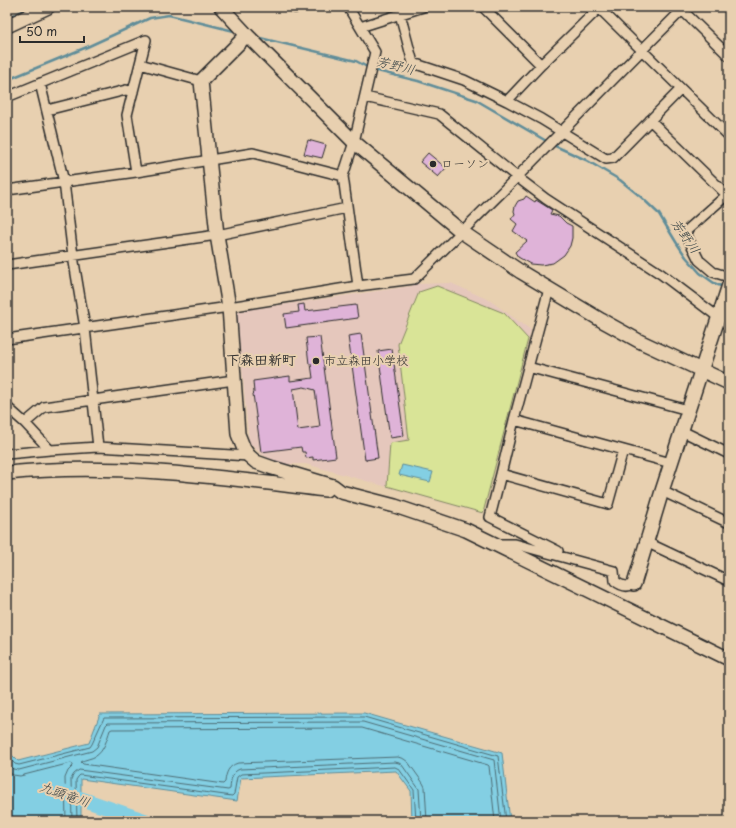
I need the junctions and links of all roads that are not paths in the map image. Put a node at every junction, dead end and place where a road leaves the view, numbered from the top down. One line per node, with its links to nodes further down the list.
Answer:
1 (48, 7): 11 (street)
2 (221, 7): 13 (street)
3 (293, 7): 4 (street)
4 (297, 7)
5 (348, 7): 12 (street)
6 (423, 7): 10 (street)
7 (483, 7): 17 (street)
8 (599, 7): 14 (street); 17 (street)
9 (682, 8): 14 (street); 15 (street)
10 (400, 14): 12 (street); 24 (street)
11 (7, 26)
12 (360, 27): 23 (street)
13 (247, 35): 18 (street); 29 (street)
14 (642, 50): 20 (street); 27 (street)
15 (729, 56)
16 (140, 64): 18 (street); 19 (street); 21 (street)
17 (542, 65): 24 (street)
18 (201, 81): 30 (street)
19 (40, 83): 22 (street); 25 (street)
20 (681, 89): 26 (street); 28 (street)
21 (133, 92): 25 (street); 31 (street)
22 (7, 97)
23 (365, 98): 29 (street); 33 (street)
24 (507, 101): 27 (street)
25 (46, 110): 34 (street)
26 (650, 120): 27 (street); 36 (street)
27 (562, 131): 33 (street)
28 (729, 136)
29 (354, 142): 32 (street); 38 (street)
30 (209, 160): 31 (street); 32 (street); 39 (street)
31 (136, 172): 34 (street)
32 (343, 176): 37 (street)
33 (517, 177): 38 (street); 47 (street)
34 (64, 182): 35 (street); 40 (street)
35 (7, 190)
36 (728, 194): 42 (street)
37 (347, 208): 39 (street); 44 (street)
38 (462, 232): 44 (street); 45 (street)
39 (217, 235): 40 (street); 46 (street)
40 (73, 256): 41 (street); 48 (street)
41 (7, 265)
42 (729, 277)
43 (729, 285): 47 (street)
44 (358, 286): 46 (street)
45 (549, 290): 50 (street); 51 (street)
46 (229, 308): 48 (street); 52 (street)
47 (720, 311): 51 (street)
48 (85, 328): 49 (street); 54 (street)
49 (7, 339)
50 (528, 367): 56 (street); 57 (street)
51 (701, 370): 53 (street); 56 (street)
52 (234, 380): 54 (street); 65 (street)
53 (729, 383)
54 (93, 400): 58 (street); 60 (street)
55 (7, 407): 58 (street)
56 (688, 410): 59 (street)
57 (514, 420): 62 (street); 69 (street)
58 (24, 423): 61 (street)
59 (682, 431): 64 (street); 66 (street)
60 (98, 447): 61 (street); 65 (street)
61 (50, 450): 63 (street)
62 (623, 450): 66 (street); 69 (street)
63 (7, 454)
64 (729, 454)
65 (249, 456): 72 (street)
66 (671, 463): 71 (street)
67 (35, 470): 68 (street); 70 (street); 72 (street)
68 (7, 473)
69 (501, 474): 76 (street)
70 (7, 480)
71 (662, 491): 73 (street); 74 (street)
72 (341, 492): 75 (street)
73 (729, 523)
74 (646, 542): 77 (street); 78 (street)
75 (496, 544): 76 (street); 79 (street)
76 (576, 560): 78 (street)
77 (729, 581)
78 (634, 584)
79 (729, 659)

